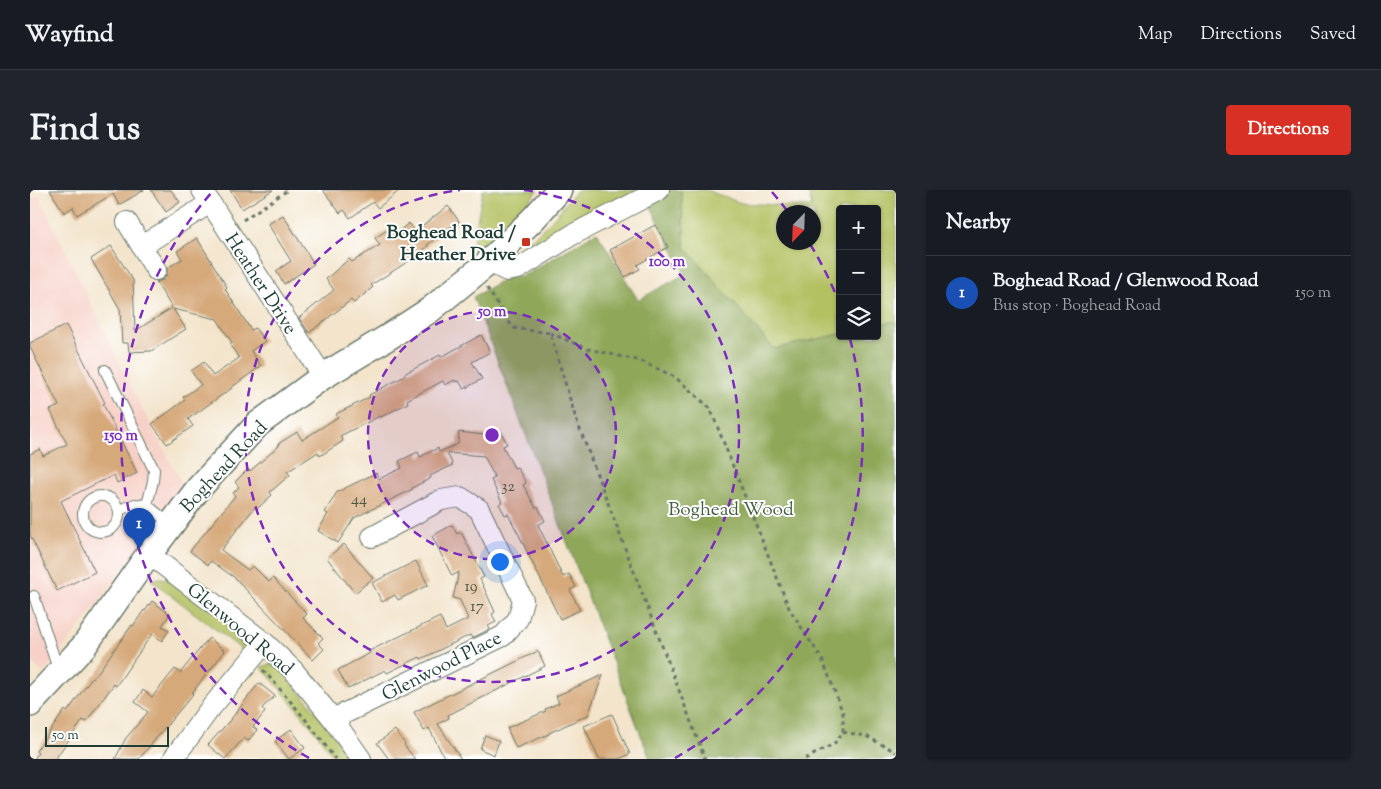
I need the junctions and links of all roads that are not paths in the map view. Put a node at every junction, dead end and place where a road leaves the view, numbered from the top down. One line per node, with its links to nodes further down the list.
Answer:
1 (559, 190): 6 (street, Boghead Road)
2 (659, 190): 6 (street)
3 (206, 196): 5 (street); 9 (street, Heather Drive)
4 (127, 222): 5 (street)
5 (142, 246): 7 (street)
6 (481, 269): 9 (street, Boghead Road)
7 (156, 270)
8 (105, 370): 10 (lane)
9 (322, 377): 12 (street, Boghead Road)
10 (147, 505): 11 (lane); 12 (lane)
11 (119, 510)
12 (170, 524): 14 (street, Boghead Road)
13 (372, 537): 19 (street, Glenwood Place)
14 (148, 554): 16 (street, Glenwood Road); 17 (street, Boghead Road)
15 (34, 596): 17 (lane)
16 (266, 644): 19 (street, Glenwood Road); 20 (street)
17 (61, 671): 18 (street, Boghead Road)
18 (30, 704)
19 (333, 719): 21 (street, Glenwood Road)
20 (173, 759)
21 (361, 759)

